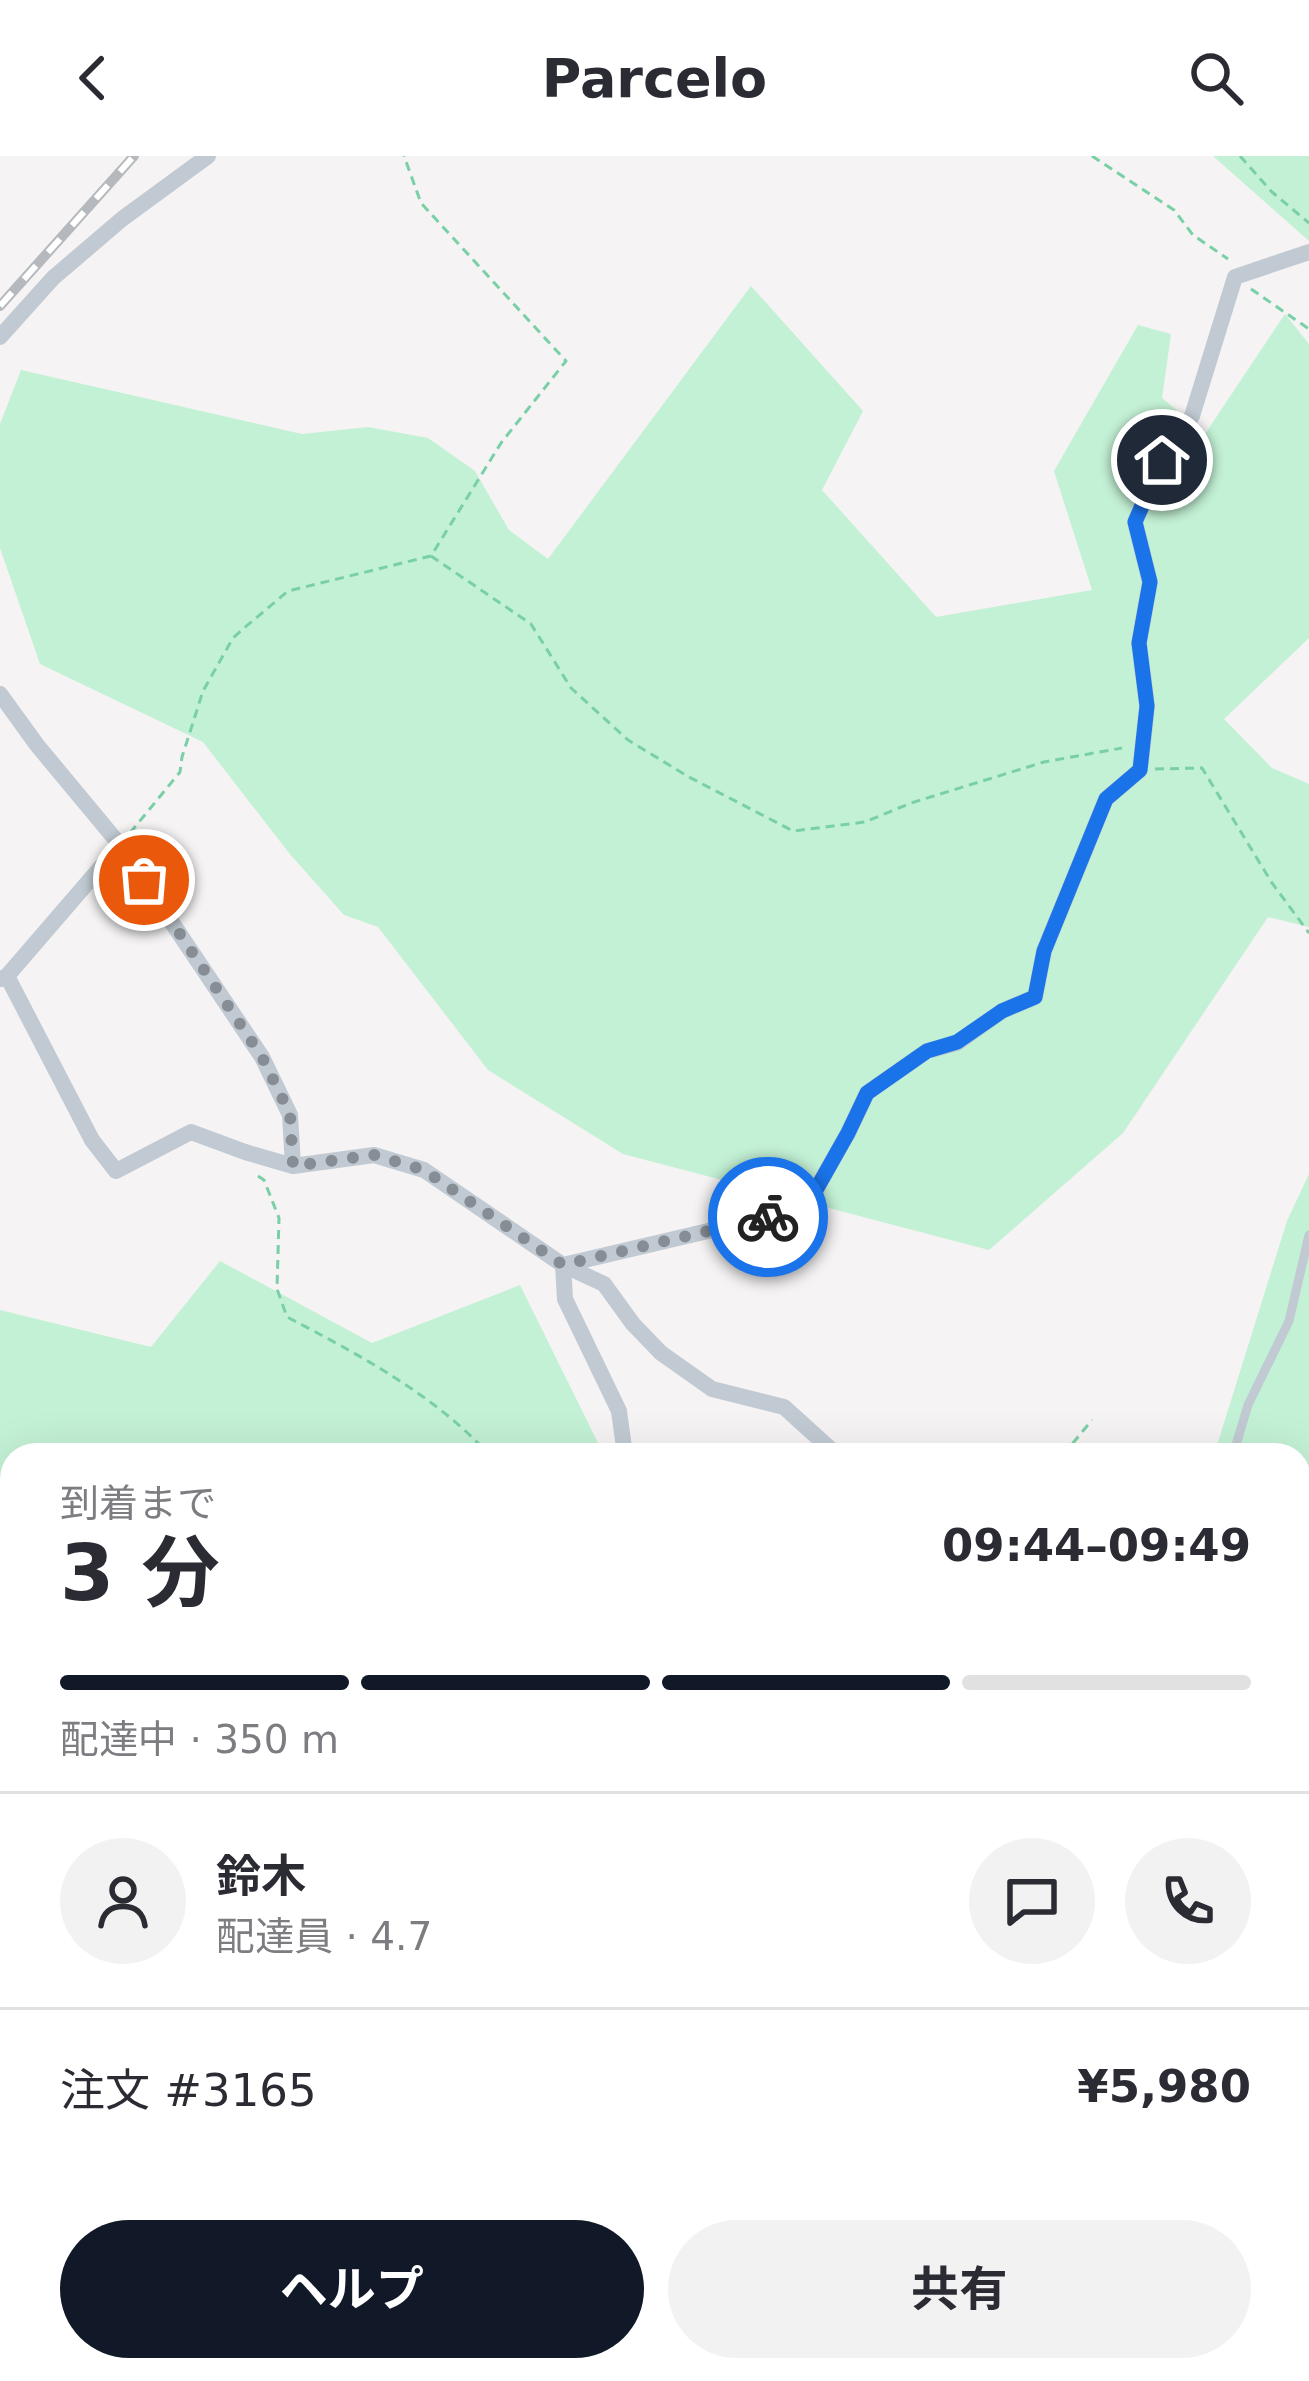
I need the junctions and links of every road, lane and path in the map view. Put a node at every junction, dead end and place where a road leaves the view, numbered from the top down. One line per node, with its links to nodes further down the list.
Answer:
1 (208, 156): 9 (street)
2 (404, 156): 10 (path)
3 (1092, 156): 7 (path)
4 (1240, 156): 5 (path)
5 (1309, 224)
6 (1309, 252): 7 (street)
7 (1235, 278): 8 (path); 12 (street)
8 (1309, 329)
9 (0, 337)
10 (431, 556): 12 (path); 13 (path)
11 (0, 694): 13 (street)
12 (1140, 770): 14 (path); 19 (street)
13 (121, 845): 15 (street); 17 (street)
14 (1309, 933)
15 (4, 978): 16 (street)
16 (245, 1152): 17 (street); 21 (path)
17 (293, 1166): 19 (street)
18 (1309, 1235): 25 (lane)
19 (563, 1265): 22 (street); 23 (street)
20 (1093, 1420): 24 (path)
21 (478, 1443)
22 (623, 1443)
23 (824, 1443)
24 (1074, 1443)
25 (1237, 1443)

